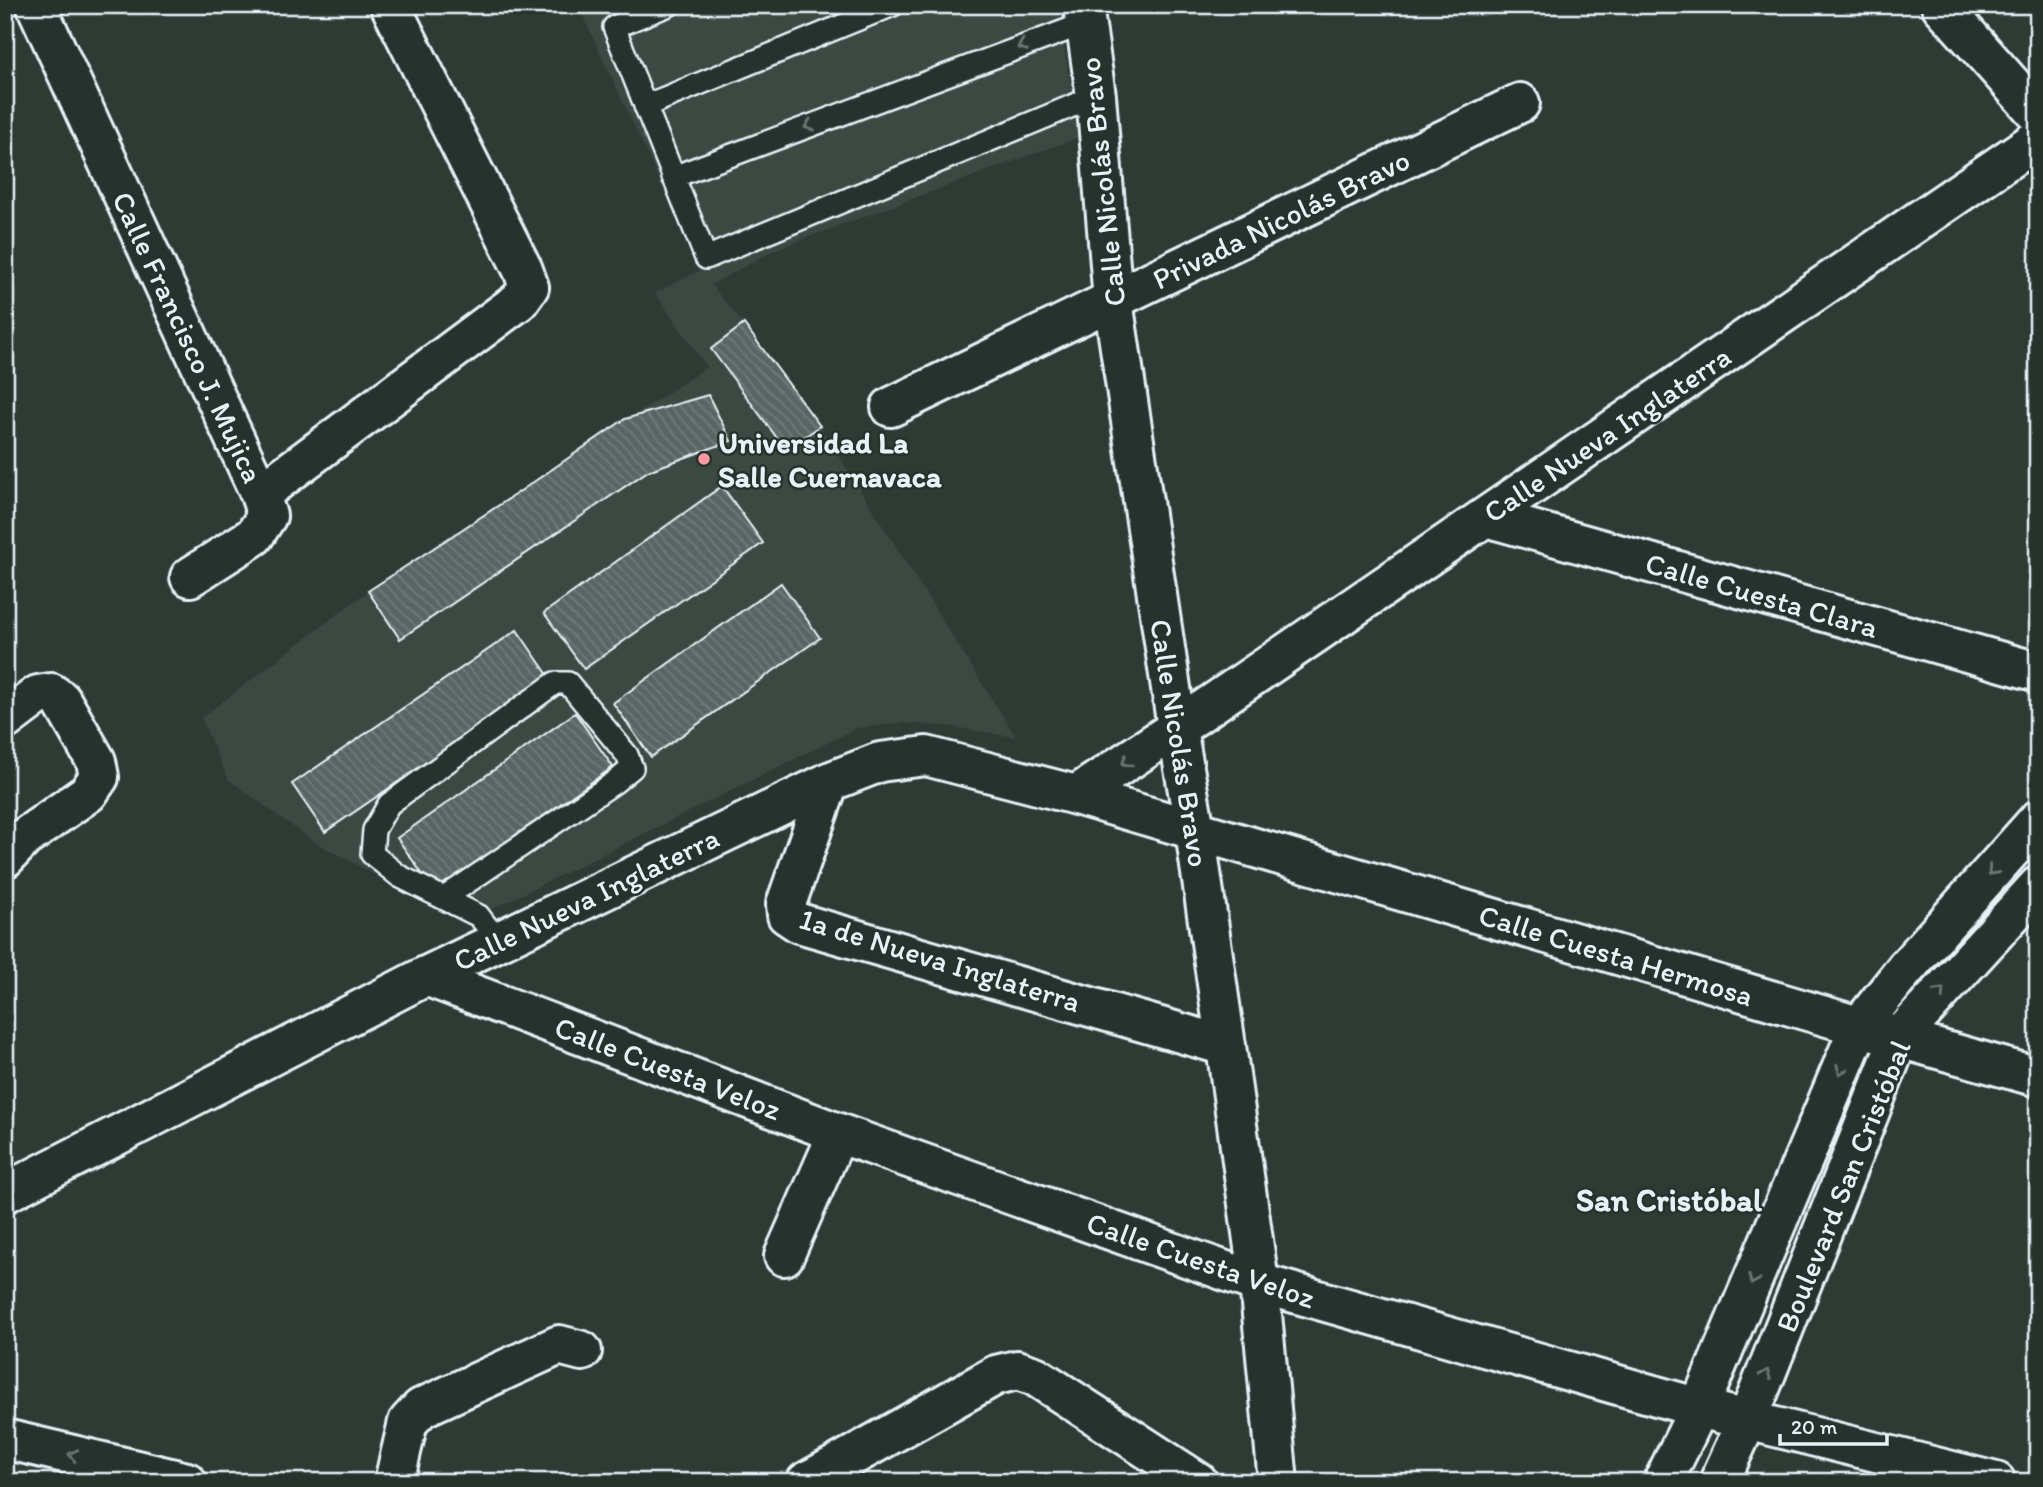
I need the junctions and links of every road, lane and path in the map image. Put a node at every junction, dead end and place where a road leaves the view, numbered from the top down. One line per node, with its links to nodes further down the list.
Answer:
1 (36, 5): 15 (street, Calle Francisco J. Mujica)
2 (390, 5): 15 (street, Calle Francisco J. Mujica)
3 (669, 5): 9 (lane)
4 (893, 5): 9 (lane)
5 (1941, 5): 10 (street)
6 (1084, 14): 7 (street, Calle Nicolás Bravo); 12 (lane, one-way to 12)
7 (1096, 96): 12 (lane); 13 (street, Calle Nicolás Bravo)
8 (1520, 103): 13 (street, Privada Nicolás Bravo)
9 (645, 106): 12 (lane)
10 (2038, 114)
11 (2038, 139): 16 (street, Calle Nueva Inglaterra)
12 (673, 177)
13 (1113, 301): 14 (street, Privada Nicolás Bravo); 20 (street, Calle Nicolás Bravo)
14 (891, 407)
15 (260, 494): 17 (street)
16 (1486, 517): 18 (street, Calle Cuesta Clara); 20 (street, Calle Nueva Inglaterra)
17 (190, 577)
18 (2038, 672)
19 (5, 720): 25 (street)
20 (1177, 728): 22 (street, Calle Nueva Inglaterra, one-way to 22); 24 (street, Calle Nicolás Bravo)
21 (829, 782): 22 (street, Calle Nueva Inglaterra); 28 (street, Calle Nueva Inglaterra); 32 (street, 1a de Nueva Inglaterra)
22 (1076, 795): 24 (street, Calle Nueva Inglaterra)
23 (2038, 820): 30 (street, Boulevard San Cristóbal, one-way to 30)
24 (1195, 831): 30 (street, Calle Cuesta Hermosa); 32 (street, Calle Nicolás Bravo)
25 (5, 858)
26 (2038, 886): 31 (street, Boulevard San Cristóbal, one-way to 26)
27 (444, 898): 27 (lane); 28 (lane)
28 (498, 941): 29 (street, Calle Nueva Inglaterra)
29 (426, 976): 34 (street, Calle Cuesta Veloz); 35 (street, Calle Nueva Inglaterra)
30 (1859, 1027): 31 (street, Calle Cuesta Hermosa); 39 (street, Boulevard San Cristóbal, one-way to 39)
31 (1899, 1038): 33 (street, Calle Cuesta Hermosa); 40 (street, Boulevard San Cristóbal, one-way to 31)
32 (1226, 1045): 37 (street, Calle Nicolás Bravo)
33 (2038, 1077)
34 (838, 1133): 36 (street); 37 (street, Calle Cuesta Veloz)
35 (5, 1193)
36 (784, 1256)
37 (1259, 1283): 39 (street, Calle Cuesta Veloz); 46 (street, Calle Nicolás Bravo)
38 (582, 1351): 43 (street)
39 (1699, 1408): 40 (street, Calle Cuesta Veloz); 47 (street, Boulevard San Cristóbal)
40 (1748, 1419): 48 (street, Boulevard San Cristóbal); 49 (street, Calle Cuesta Veloz)
41 (5, 1439): 42 (street, one-way to 41)
42 (187, 1482)
43 (394, 1482)
44 (806, 1482): 45 (street)
45 (1198, 1482)
46 (1278, 1482)
47 (1663, 1482)
48 (1719, 1482)
49 (1996, 1482)

